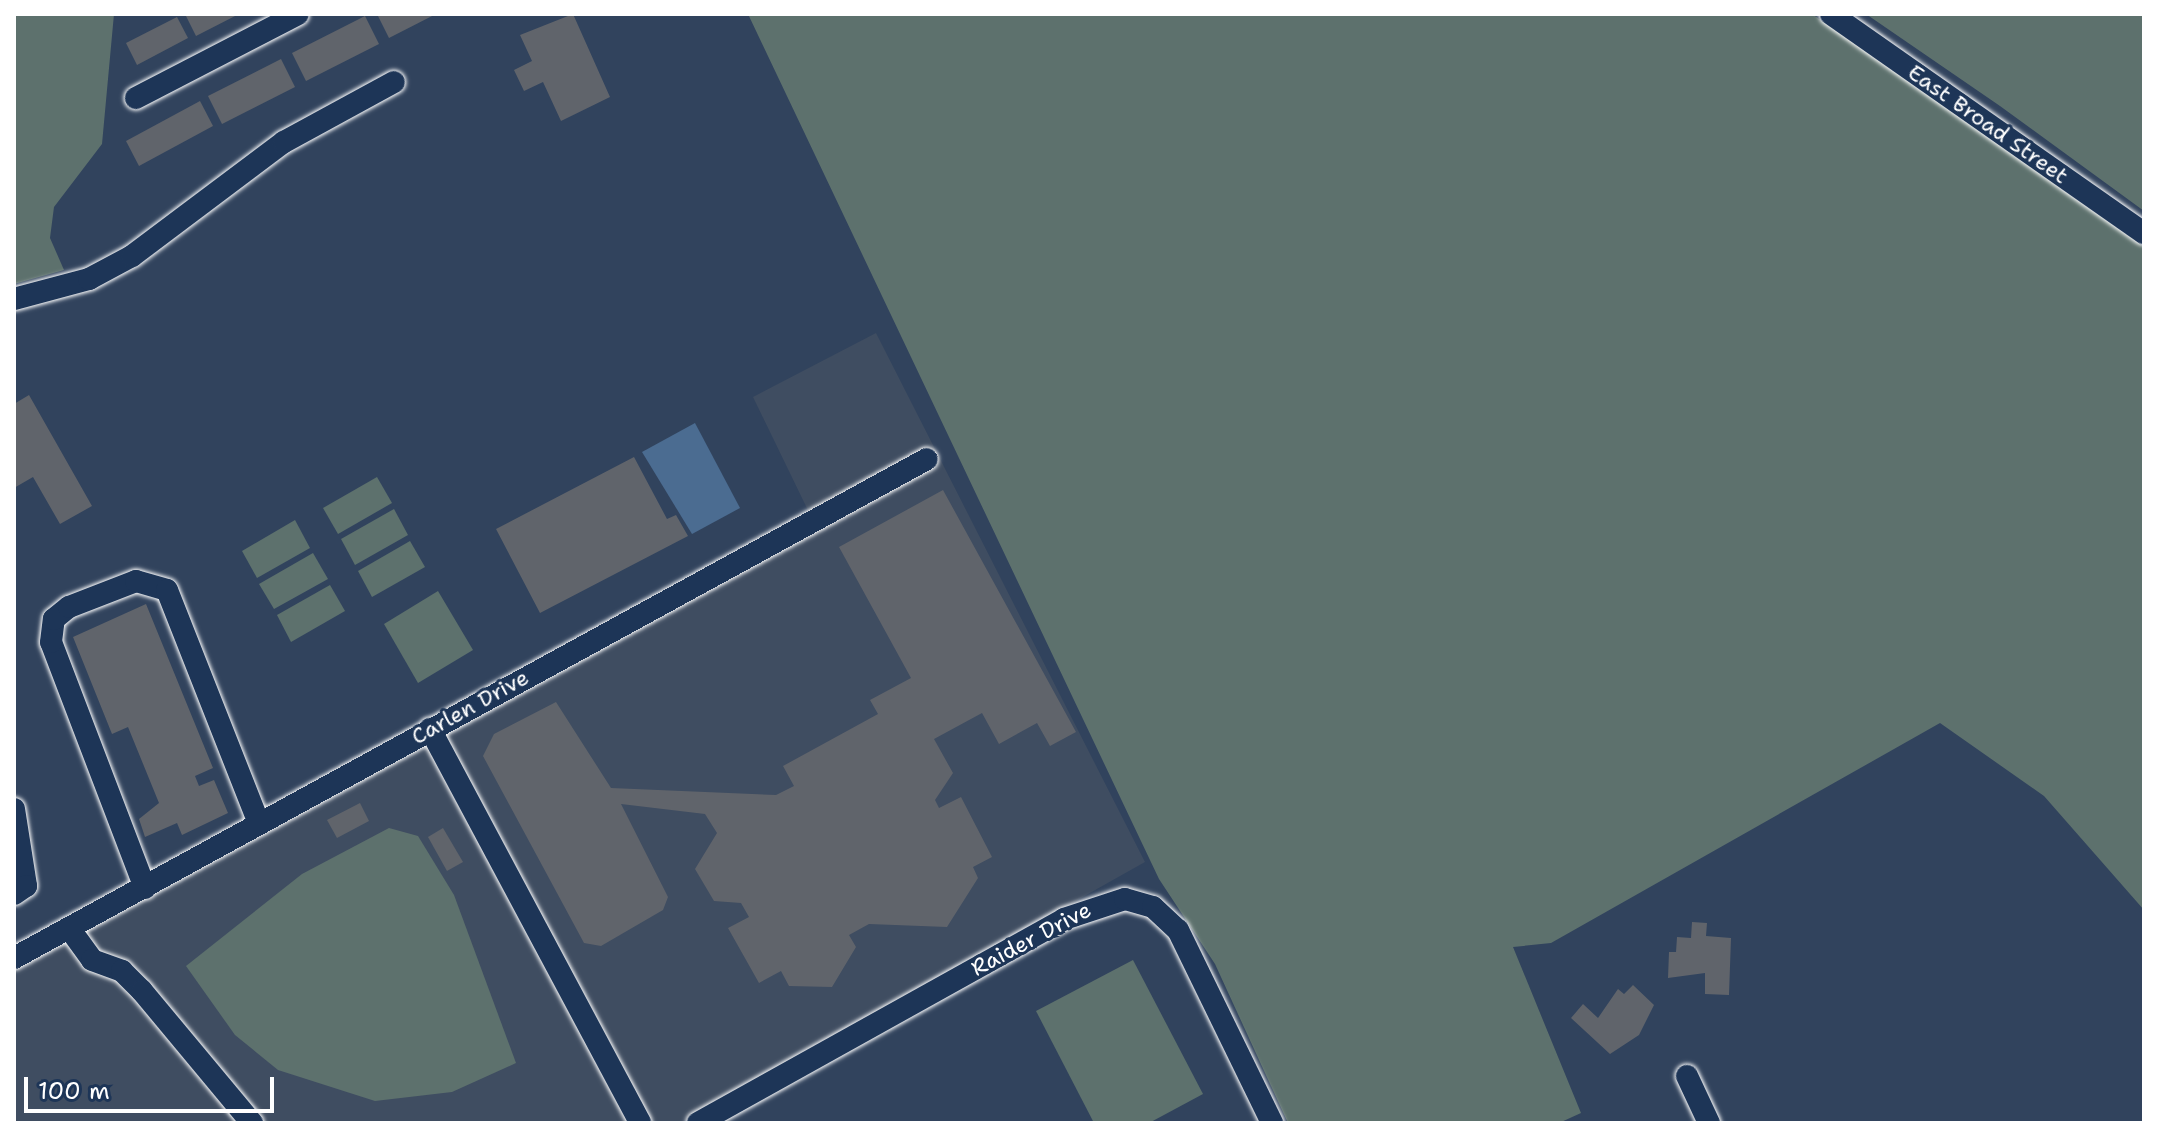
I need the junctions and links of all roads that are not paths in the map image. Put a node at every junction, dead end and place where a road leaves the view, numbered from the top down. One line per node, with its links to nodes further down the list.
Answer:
1 (298, 14): 4 (street)
2 (1831, 14): 5 (street, East Broad Street)
3 (394, 82): 6 (street)
4 (136, 98)
5 (2144, 233)
6 (14, 299)
7 (927, 459): 8 (street, Carlen Drive)
8 (430, 729): 10 (street, Carlen Drive); 17 (street)
9 (14, 809): 12 (street)
10 (259, 823): 11 (street, Carlen Drive); 11 (street)
11 (145, 888): 13 (street, Carlen Drive)
12 (14, 894)
13 (69, 928): 14 (street, Carlen Drive); 16 (street)
14 (14, 958)
15 (1687, 1076): 20 (street)
16 (252, 1123)
17 (640, 1123)
18 (698, 1123): 19 (street, Raider Drive)
19 (1272, 1123)
20 (1709, 1123)

